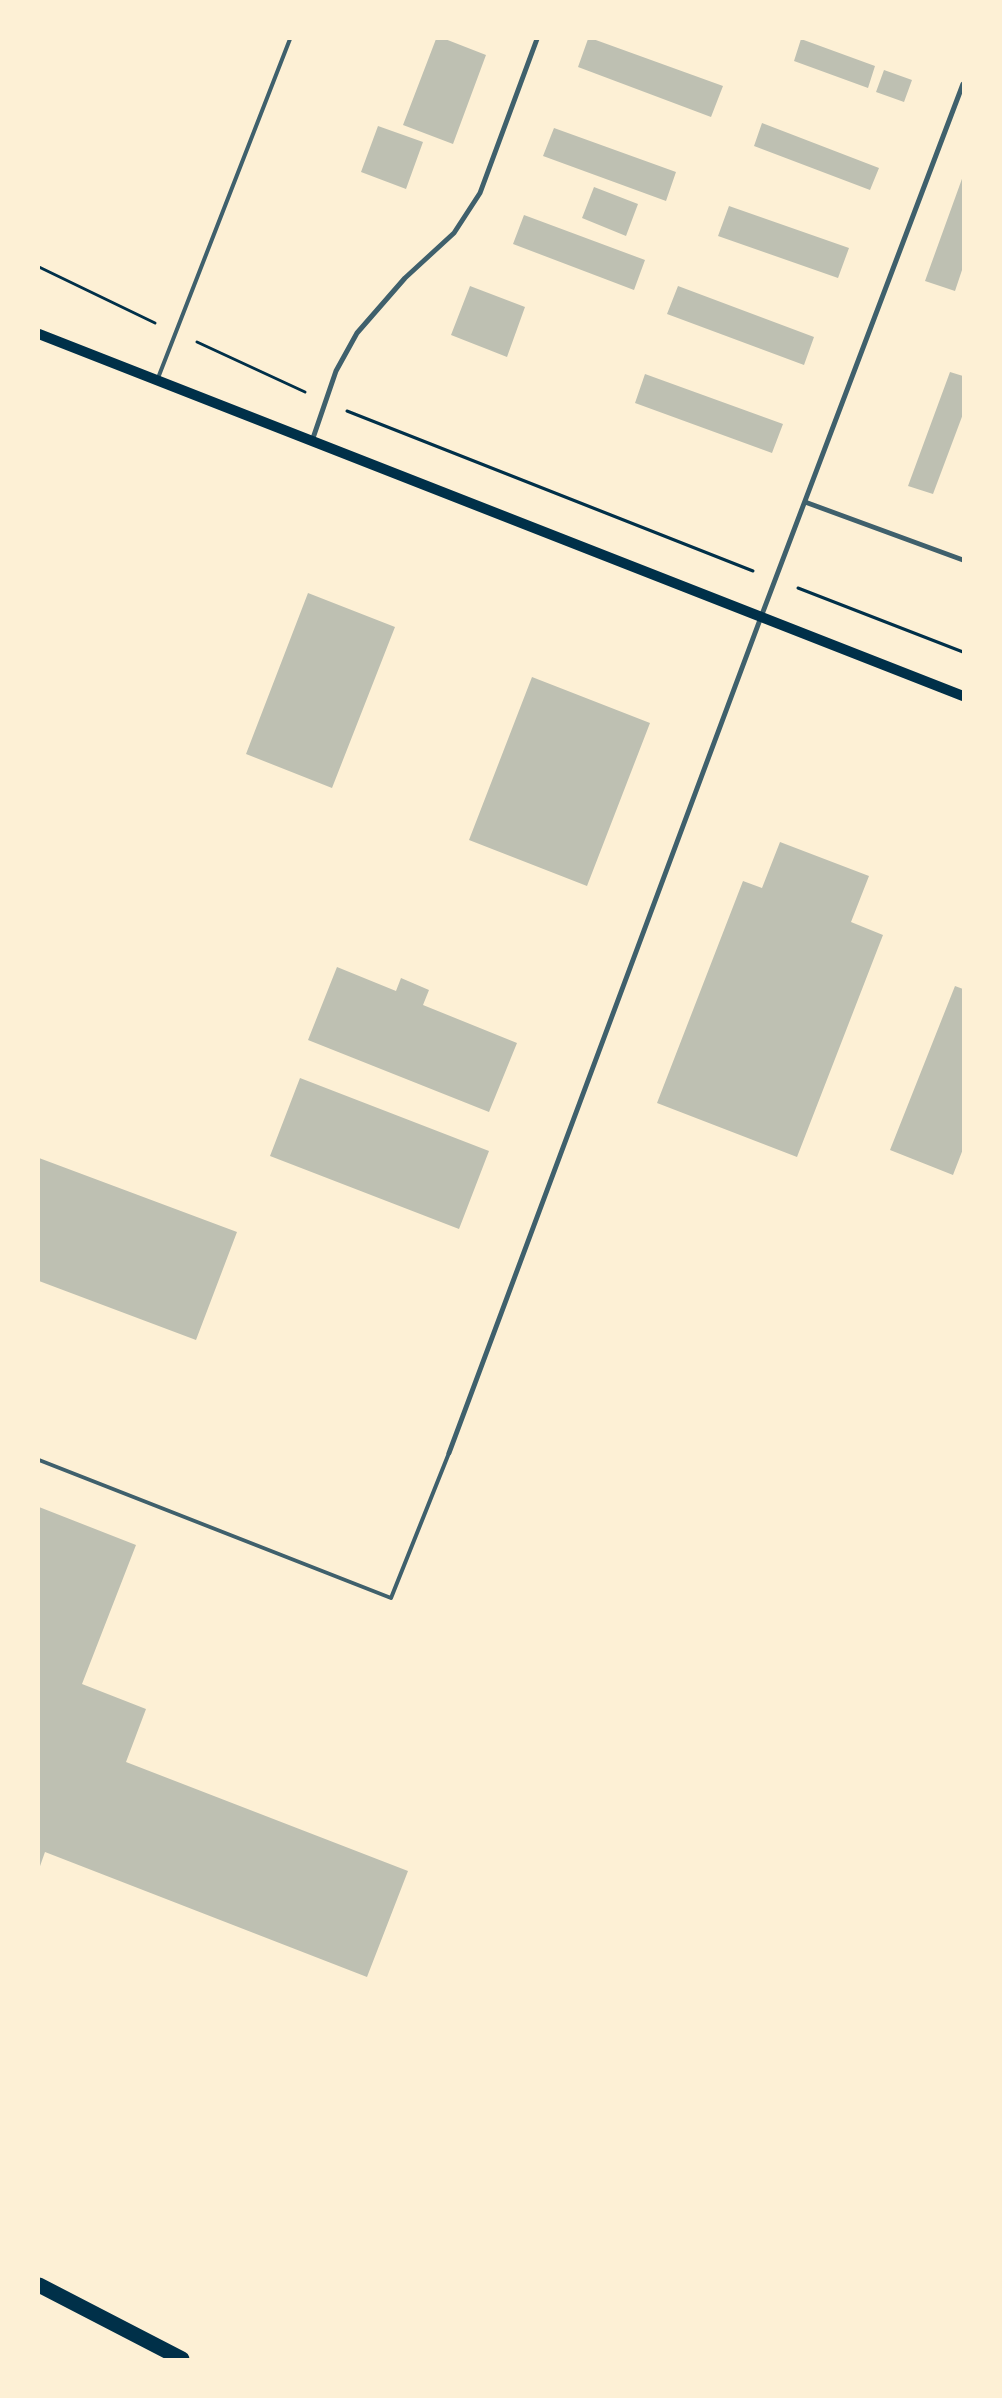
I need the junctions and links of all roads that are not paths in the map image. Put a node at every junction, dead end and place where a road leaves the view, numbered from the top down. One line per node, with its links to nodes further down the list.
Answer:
1 (290, 39): 7 (lane)
2 (537, 39): 8 (street)
3 (963, 84): 4 (street)
4 (957, 100): 5 (street); 9 (street)
5 (963, 102)
6 (39, 334): 7 (main road)
7 (157, 380): 8 (main road)
8 (311, 441): 11 (main road)
9 (805, 502): 10 (street); 11 (street)
10 (963, 560)
11 (761, 617): 12 (main road); 13 (street)
12 (963, 696)
13 (449, 1453): 14 (lane)
14 (39, 1460)
15 (39, 2285): 16 (highway)
16 (182, 2359)

